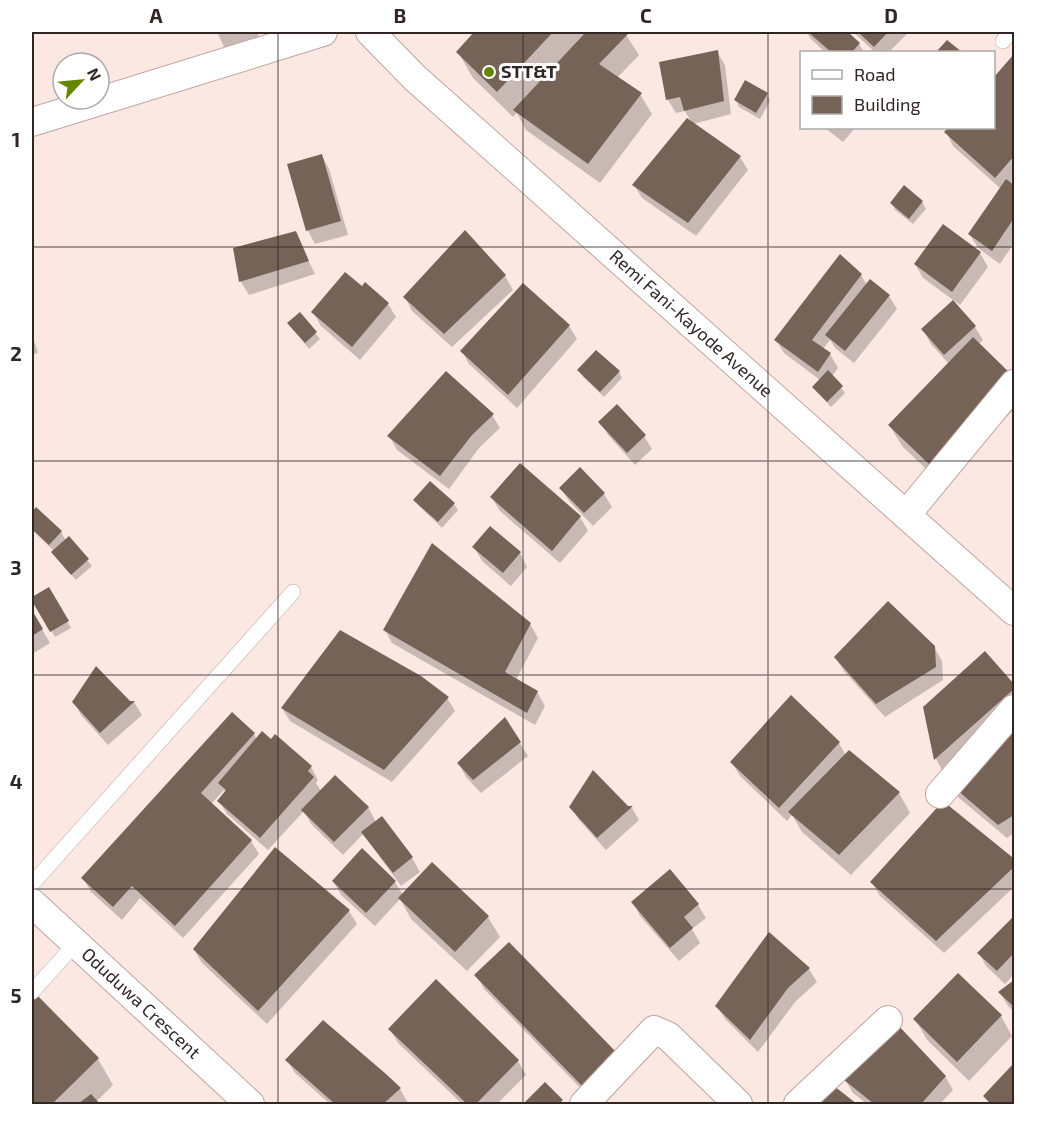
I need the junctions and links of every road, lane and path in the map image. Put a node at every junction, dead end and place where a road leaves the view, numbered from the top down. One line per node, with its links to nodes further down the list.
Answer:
1 (323, 32): 3 (street)
2 (370, 32): 5 (street, Remi Fani-Kayode Avenue)
3 (32, 122)
4 (1014, 384): 5 (street)
5 (906, 515): 7 (street, Remi Fani-Kayode Avenue)
6 (293, 592): 10 (lane)
7 (1014, 611)
8 (1014, 709): 9 (street)
9 (939, 794)
10 (32, 884)
11 (32, 903): 12 (street, Oduduwa Crescent)
12 (76, 943): 13 (lane); 15 (street, Oduduwa Crescent)
13 (32, 992)
14 (888, 1020): 18 (street)
15 (250, 1104)
16 (584, 1104): 17 (street)
17 (738, 1104)
18 (798, 1104)

